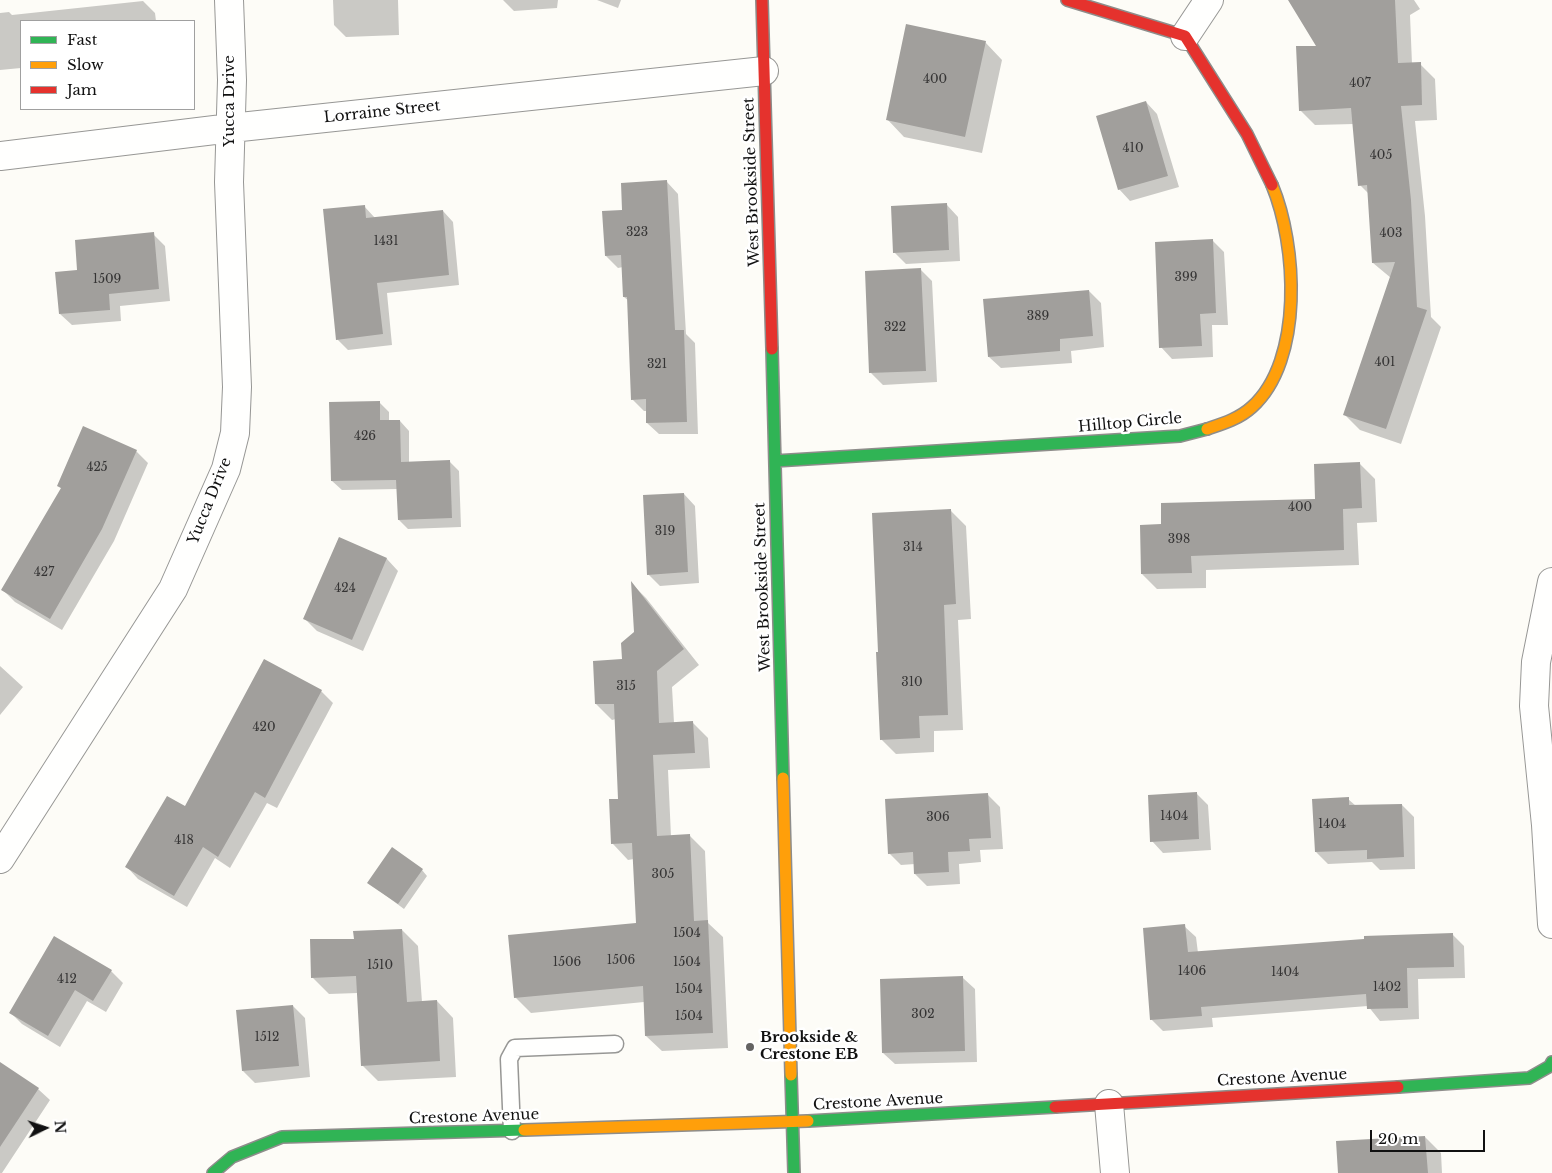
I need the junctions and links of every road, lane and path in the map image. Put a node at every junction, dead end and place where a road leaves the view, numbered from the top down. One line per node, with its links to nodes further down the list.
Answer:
1 (229, 0): 7 (street, Yucca Drive)
2 (762, 0): 6 (street, West Brookside Street)
3 (1067, 0): 5 (street)
4 (1209, 0): 5 (street)
5 (1185, 36): 9 (street, Hilltop Circle)
6 (764, 71): 7 (street, Lorraine Street); 9 (street, West Brookside Street)
7 (231, 128): 8 (street, Lorraine Street); 12 (street, Yucca Drive)
8 (0, 156)
9 (774, 461): 17 (street, West Brookside Street)
10 (1552, 582): 11 (street)
11 (1543, 687): 13 (street)
12 (0, 859)
13 (1552, 924)
14 (615, 1044): 18 (lane)
15 (1551, 1064): 16 (street, Crestone Avenue)
16 (1109, 1104): 17 (street, Crestone Avenue); 21 (street)
17 (793, 1122): 18 (street, Crestone Avenue); 20 (street, West Brookside Street)
18 (512, 1131): 19 (street, Crestone Avenue)
19 (213, 1173)
20 (794, 1173)
21 (1115, 1173)

